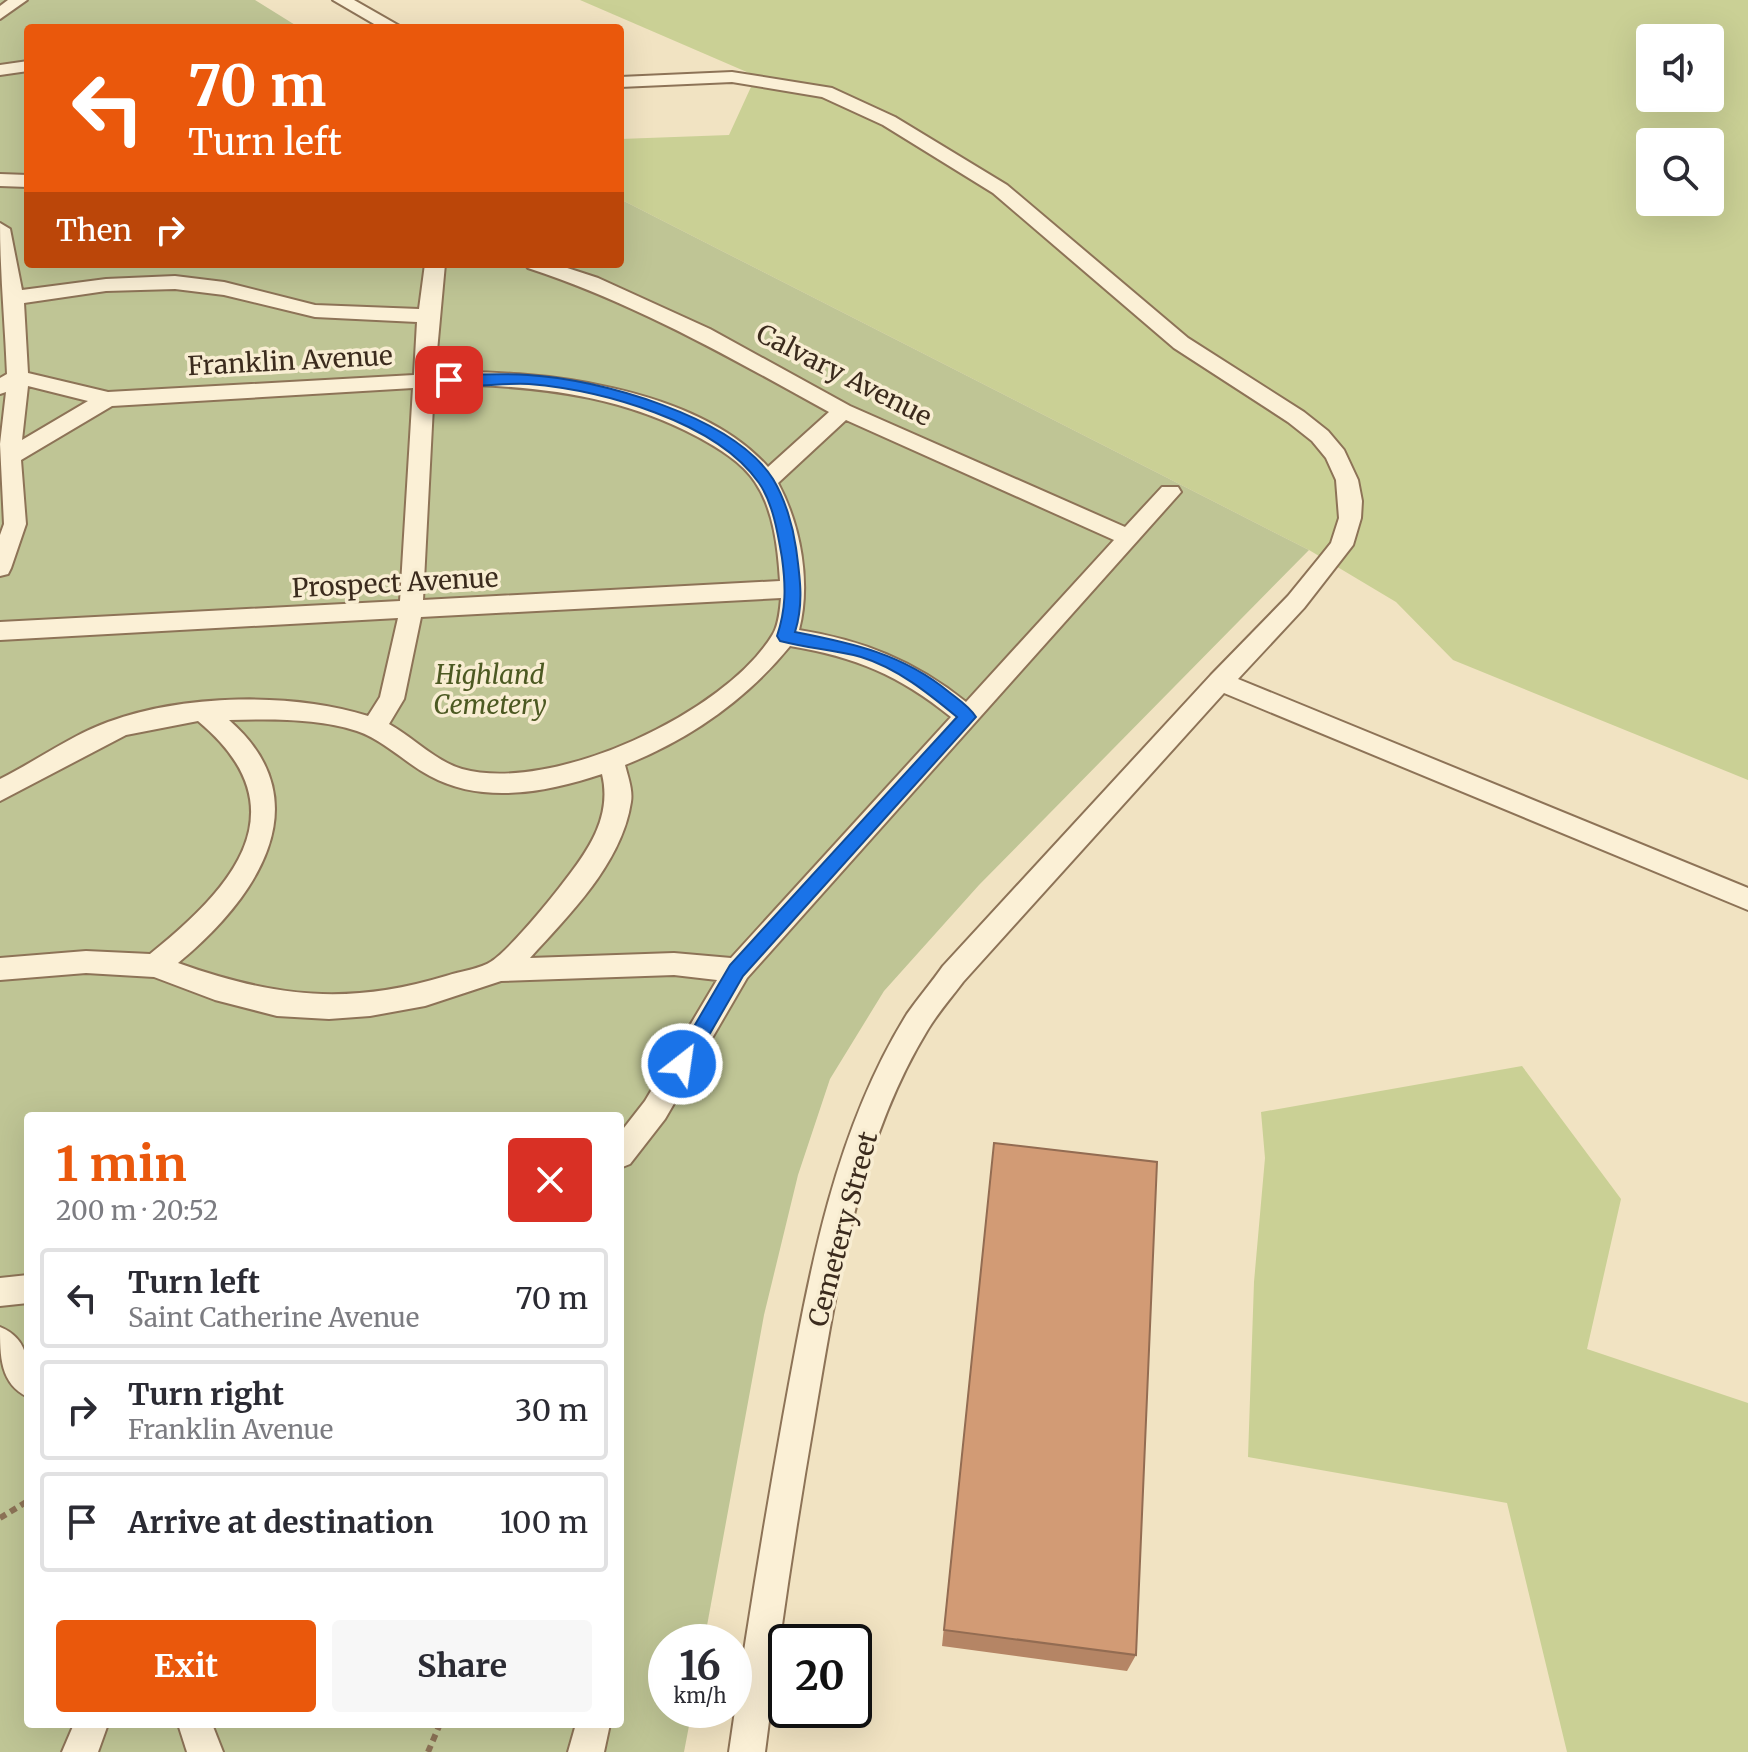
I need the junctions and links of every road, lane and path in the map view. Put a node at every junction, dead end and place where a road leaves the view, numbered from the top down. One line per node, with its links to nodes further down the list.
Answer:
1 (19, 0): 3 (lane)
2 (341, 0): 4 (lane)
3 (0, 14)
4 (386, 24)
5 (24, 67): 6 (lane)
6 (0, 70)
7 (624, 82): 28 (lane, Cemetery Street)
8 (0, 180): 9 (lane)
9 (24, 181)
10 (1, 235): 13 (lane)
11 (434, 268): 14 (lane)
12 (547, 268): 18 (lane, Calvary Avenue)
13 (14, 298): 14 (lane); 16 (lane)
14 (428, 315): 15 (lane)
15 (424, 381): 17 (lane, Franklin Avenue); 20 (lane, Franklin Avenue); 25 (lane)
16 (9, 382): 17 (lane, Franklin Avenue); 19 (lane)
17 (108, 399): 19 (lane, Franklin Avenue)
18 (843, 411): 20 (lane); 22 (lane, Calvary Avenue)
19 (5, 454): 23 (lane)
20 (766, 481): 24 (lane, Franklin Avenue)
21 (1170, 492): 22 (lane)
22 (1128, 537): 30 (lane)
23 (0, 568)
24 (794, 589): 25 (lane, Prospect Avenue); 27 (lane, Franklin Avenue)
25 (411, 610): 26 (lane, Prospect Avenue); 31 (lane)
26 (0, 631)
27 (785, 636): 30 (lane); 32 (lane)
28 (1219, 681): 34 (lane); 54 (lane, Cemetery Street)
29 (202, 711): 31 (lane); 33 (lane); 35 (lane)
30 (968, 717): 38 (lane)
31 (374, 727): 32 (lane)
32 (612, 762): 37 (lane)
33 (0, 791)
34 (1748, 899)
35 (155, 966): 36 (lane); 37 (lane)
36 (0, 969)
37 (501, 970): 38 (lane)
38 (737, 970): 39 (lane)
39 (624, 1150)
40 (24, 1289): 41 (lane)
41 (0, 1292)
42 (0, 1342): 43 (lane)
43 (24, 1376)
44 (24, 1503): 45 (path)
45 (0, 1518)
46 (89, 1728): 50 (lane)
47 (196, 1728): 51 (lane)
48 (438, 1728): 52 (path)
49 (592, 1728): 53 (lane)
50 (80, 1752)
51 (205, 1752)
52 (428, 1752)
53 (586, 1752)
54 (747, 1752)

